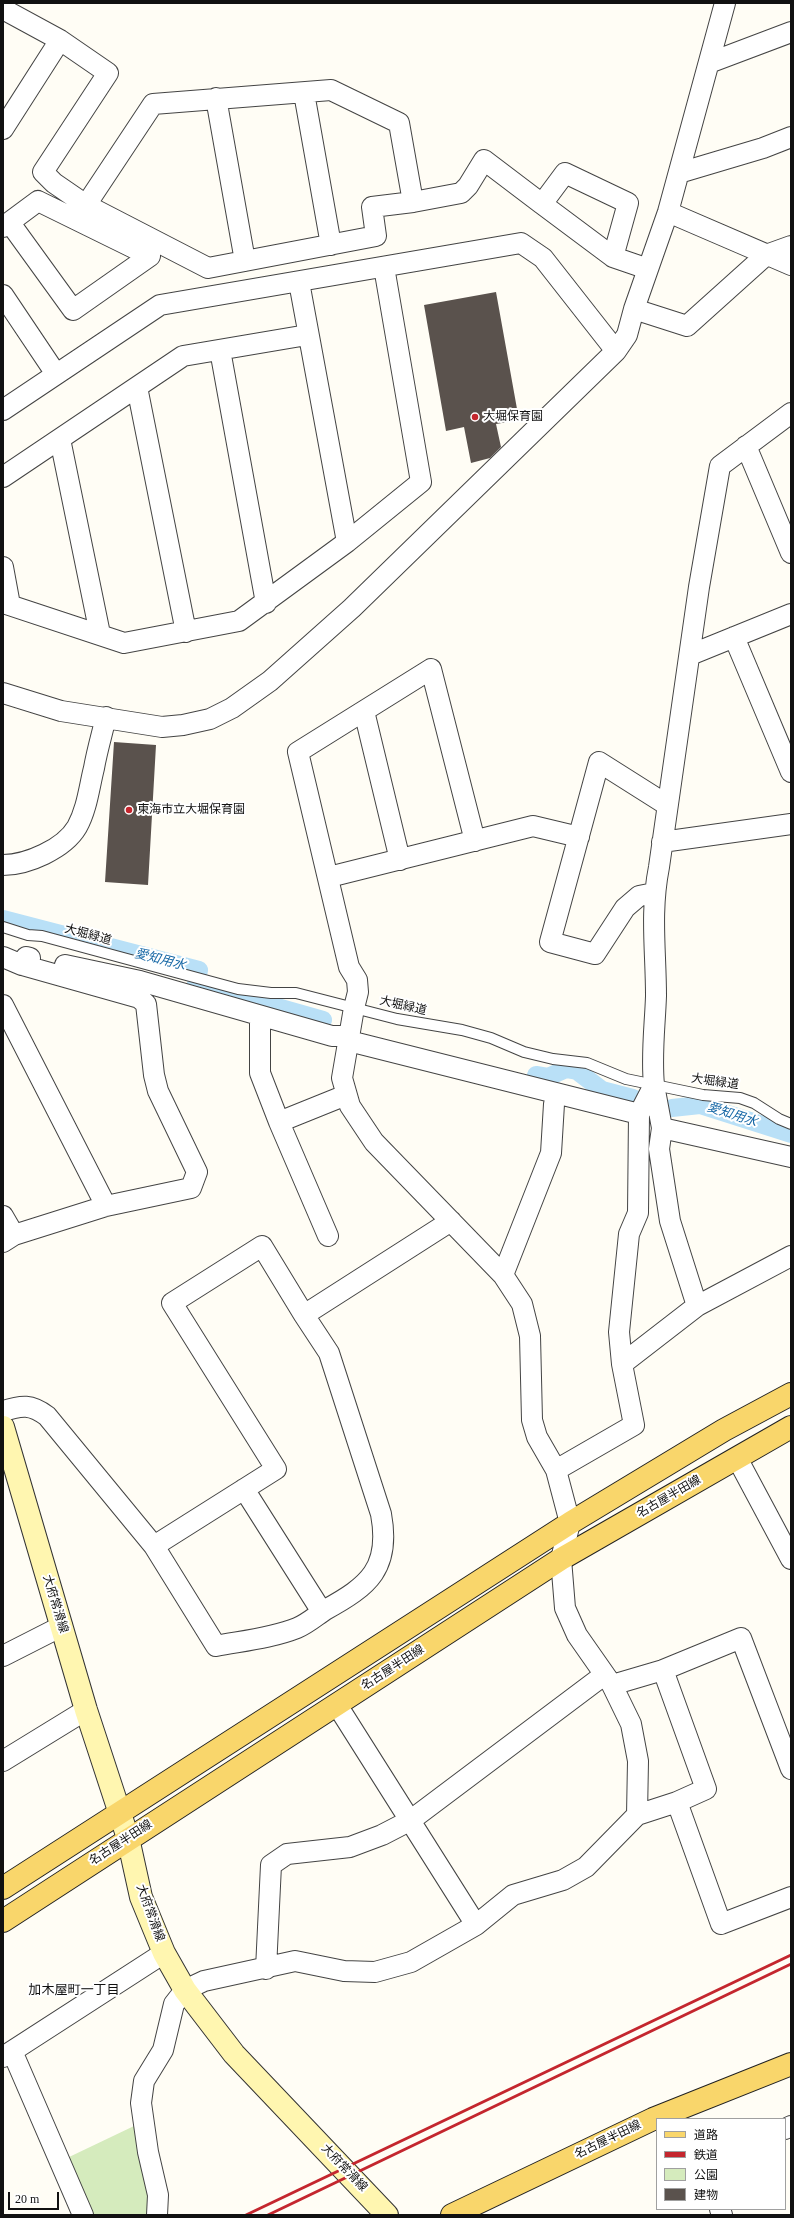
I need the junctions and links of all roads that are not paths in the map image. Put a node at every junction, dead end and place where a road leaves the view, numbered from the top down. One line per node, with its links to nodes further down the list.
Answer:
1 (725, 3): 5 (street)
2 (3, 9): 4 (street)
3 (791, 32): 5 (street)
4 (60, 40): 8 (street); 13 (street)
5 (709, 63): 10 (street)
6 (304, 92): 7 (street); 11 (street); 16 (street)
7 (216, 98): 13 (street); 20 (street)
8 (3, 129)
9 (791, 137): 10 (street)
10 (679, 173): 14 (street)
11 (413, 202): 12 (street); 16 (street)
12 (542, 204): 19 (street); 19 (street)
13 (86, 205): 20 (street)
14 (668, 212): 18 (street); 23 (street)
15 (6, 225): 15 (street)
16 (331, 245): 20 (street)
17 (791, 246): 18 (street)
18 (766, 255): 21 (street); 26 (street)
19 (613, 257): 23 (street)
20 (245, 261)
21 (791, 265)
22 (384, 267): 24 (street); 29 (street); 37 (street)
23 (648, 269): 26 (street)
24 (299, 282): 27 (street); 30 (street)
25 (6, 308): 30 (street)
26 (634, 309): 29 (street)
27 (307, 335): 28 (street); 37 (street)
28 (220, 350): 31 (street); 40 (street)
29 (616, 351): 49 (street)
30 (56, 374): 32 (street)
31 (137, 387): 34 (street); 43 (street)
32 (3, 410)
33 (791, 413): 35 (street)
34 (60, 439): 36 (street); 44 (street)
35 (746, 446): 38 (street); 46 (street)
36 (3, 477)
37 (347, 542): 40 (street)
38 (791, 552)
39 (3, 567): 41 (street)
40 (266, 603): 43 (street)
41 (7, 604): 44 (street)
42 (791, 614): 45 (street)
43 (186, 632): 44 (street)
44 (100, 634)
45 (734, 637): 46 (street); 50 (street)
46 (690, 655): 51 (street)
47 (3, 693): 49 (street)
48 (364, 711): 54 (street); 56 (street); 58 (street)
49 (106, 717): 57 (street)
50 (791, 772)
51 (668, 805): 53 (street); 55 (street)
52 (791, 824): 55 (street)
53 (579, 837): 54 (street); 59 (street)
54 (475, 841): 56 (street)
55 (662, 842): 59 (street)
56 (400, 860): 58 (street)
57 (3, 865)
58 (329, 877): 63 (street)
59 (654, 893): 66 (street)
60 (3, 927): 63 (lane, 大堀緑道)
61 (10, 963): 64 (street); 74 (street)
62 (3, 1005): 74 (street)
63 (354, 1008): 65 (street); 66 (lane, 大堀緑道)
64 (260, 1016): 65 (street); 70 (street)
65 (349, 1038): 67 (street); 69 (street)
66 (654, 1085): 69 (street); 71 (lane, 大堀緑道); 72 (street)
67 (346, 1095): 70 (street); 76 (street)
68 (554, 1104): 80 (street)
69 (639, 1114): 83 (street)
70 (279, 1122): 77 (street)
71 (791, 1124)
72 (662, 1128): 73 (street); 81 (street)
73 (791, 1157)
74 (106, 1206): 78 (street)
75 (3, 1216): 78 (street)
76 (451, 1221): 80 (street); 82 (street)
77 (328, 1236)
78 (9, 1239)
79 (791, 1256): 81 (street)
80 (503, 1274): 89 (street)
81 (697, 1306): 83 (street)
82 (304, 1315): 90 (street); 95 (street)
83 (622, 1364): 89 (street)
84 (791, 1394): 91 (main road)
85 (3, 1411): 92 (street)
86 (3, 1427): 96 (main road, 大府常滑線)
87 (791, 1427): 88 (main road, 名古屋半田線)
88 (737, 1458): 93 (street); 94 (main road, 名古屋半田線)
89 (556, 1470): 91 (street)
90 (244, 1489): 92 (street); 95 (street)
91 (570, 1523): 94 (street); 105 (main road)
92 (154, 1546): 95 (street)
93 (791, 1558)
94 (561, 1559): 99 (street); 100 (main road, 名古屋半田線)
95 (322, 1612)
96 (62, 1626): 97 (street); 101 (main road, 大府常滑線)
97 (3, 1656)
98 (663, 1670): 99 (street); 103 (street); 104 (street)
99 (608, 1680): 106 (street); 107 (street)
100 (337, 1705): 107 (street); 108 (main road, 名古屋半田線)
101 (86, 1710): 102 (street); 105 (main road, 大府常滑線)
102 (3, 1761)
103 (791, 1769)
104 (677, 1802): 106 (street); 110 (street)
105 (120, 1812): 108 (main road, 大府常滑線); 109 (main road)
106 (637, 1815): 112 (street)
107 (411, 1820): 112 (street); 114 (street)
108 (128, 1838): 111 (main road, 名古屋半田線); 113 (main road, 大府常滑線)
109 (3, 1888)
110 (791, 1896)
111 (3, 1921)
112 (476, 1925): 114 (street)
113 (164, 1953): 115 (main road, 大府常滑線); 116 (street)
114 (266, 1969): 115 (street)
115 (185, 1990): 119 (street); 120 (main road, 大府常滑線)
116 (8, 2054): 118 (street)
117 (791, 2064): 121 (main road, 名古屋半田線)
118 (83, 2215)
119 (157, 2215)
120 (387, 2215)
121 (452, 2215)

